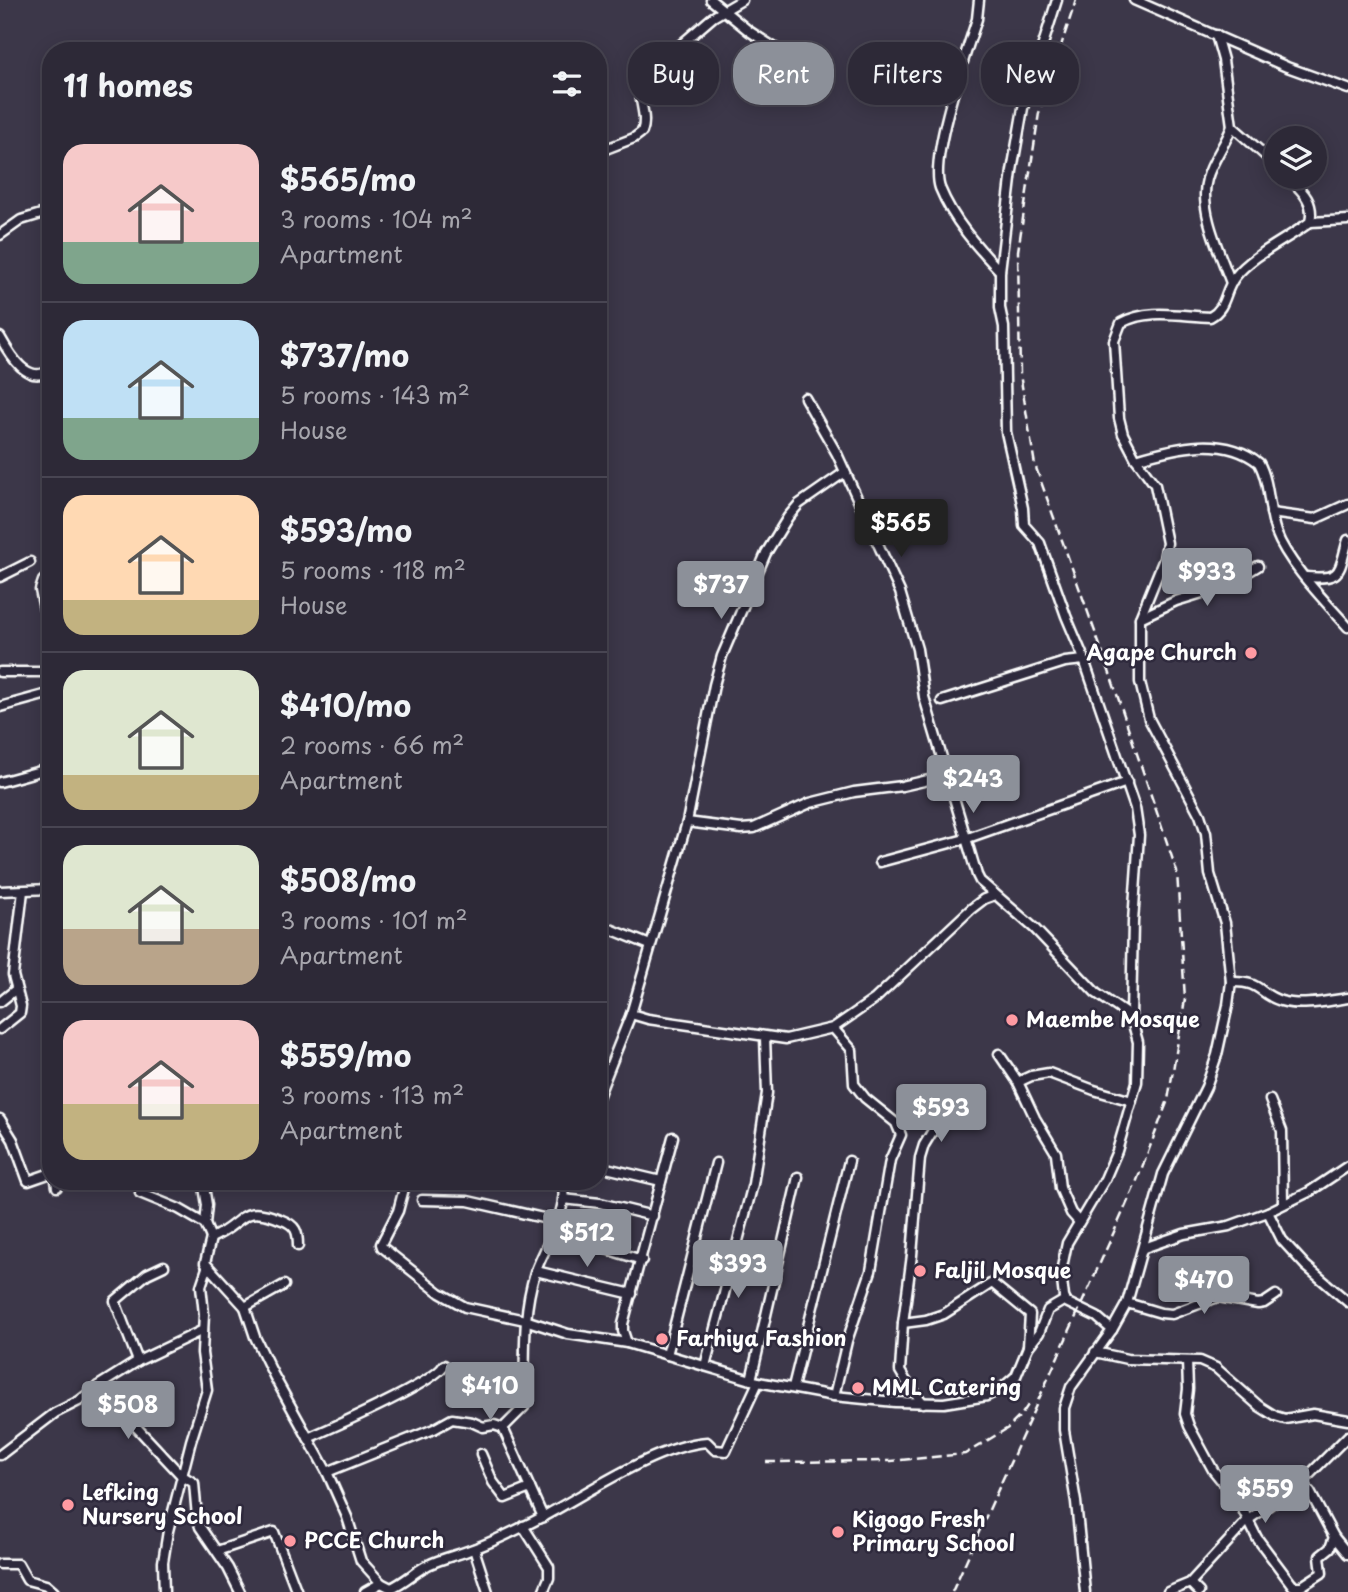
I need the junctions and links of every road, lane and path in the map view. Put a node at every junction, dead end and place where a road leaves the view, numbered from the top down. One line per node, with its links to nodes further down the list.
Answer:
1 (710, 0): 6 (street)
2 (742, 0): 6 (street)
3 (979, 0): 18 (street)
4 (1057, 0): 18 (street)
5 (1134, 0): 7 (street)
6 (725, 7): 8 (street); 11 (street)
7 (1216, 36): 9 (street); 10 (street)
8 (770, 42)
9 (1348, 89)
10 (1233, 125): 12 (street); 19 (street)
11 (607, 149)
12 (1264, 154)
13 (1300, 189): 16 (street)
14 (42, 214): 17 (street)
15 (1348, 220): 16 (street)
16 (1310, 222): 19 (street)
17 (0, 235)
18 (1000, 271): 34 (street)
19 (1231, 283): 23 (street)
20 (0, 337): 21 (street)
21 (42, 374)
22 (805, 398): 24 (street)
23 (1136, 459): 26 (street); 32 (street)
24 (845, 472): 41 (street); 44 (street)
25 (1348, 504): 26 (street)
26 (1271, 513): 31 (street)
27 (1348, 540): 31 (street)
28 (30, 562): 30 (street)
29 (1258, 566): 32 (street)
30 (0, 577)
31 (1306, 577): 33 (street)
32 (1140, 618): 55 (street)
33 (1348, 627)
34 (1084, 660): 38 (street); 43 (street)
35 (0, 672): 36 (street)
36 (42, 672)
37 (42, 695): 39 (street)
38 (942, 701)
39 (0, 707)
40 (42, 770): 42 (street)
41 (946, 776): 44 (street); 45 (street)
42 (0, 782)
43 (1127, 782): 45 (street); 60 (street)
44 (687, 822): 54 (street)
45 (965, 839): 46 (street); 47 (street)
46 (880, 862)
47 (980, 881): 51 (street); 52 (street)
48 (42, 890): 50 (street)
49 (0, 891): 50 (street)
50 (23, 891): 56 (street)
51 (995, 895): 52 (street); 60 (street)
52 (984, 899): 61 (street)
53 (607, 928): 54 (street)
54 (650, 946): 59 (street)
55 (1231, 982): 57 (street); 94 (street)
56 (15, 990): 58 (street); 62 (street)
57 (1348, 998)
58 (0, 1002)
59 (631, 1014): 63 (street); 65 (street)
60 (1131, 1017): 68 (street)
61 (833, 1028): 63 (street); 121 (street)
62 (0, 1029)
63 (765, 1037): 117 (street)
64 (999, 1054): 66 (street)
65 (607, 1074)
66 (1018, 1082): 68 (street); 89 (street)
67 (1270, 1100): 85 (street)
68 (1132, 1101): 89 (street)
69 (0, 1118): 76 (street)
70 (940, 1119): 107 (street)
71 (673, 1137): 78 (street)
72 (849, 1161): 120 (street)
73 (716, 1163): 113 (street)
74 (1348, 1166): 85 (street)
75 (607, 1168): 78 (street)
76 (42, 1176)
77 (798, 1177): 118 (street)
78 (661, 1181): 87 (street)
79 (204, 1190): 90 (street)
80 (404, 1190): 106 (street)
81 (563, 1190): 83 (street)
82 (141, 1193): 90 (street)
83 (564, 1199): 87 (street); 88 (street)
84 (422, 1200): 88 (street)
85 (1283, 1205): 86 (street)
86 (1268, 1212): 94 (street); 103 (street)
87 (653, 1216): 95 (street)
88 (556, 1221): 91 (street)
89 (1079, 1222): 102 (street)
90 (205, 1224): 92 (street)
91 (553, 1233): 95 (street); 98 (street)
92 (211, 1238): 93 (street); 97 (street)
93 (298, 1246)
94 (1144, 1248): 104 (street)
95 (642, 1260): 100 (street)
96 (164, 1266): 114 (street)
97 (207, 1268): 105 (street); 108 (street)
98 (536, 1271): 100 (street); 106 (street)
99 (284, 1285): 105 (street)
100 (632, 1294): 110 (street)
101 (1276, 1295): 104 (street)
102 (1065, 1300): 109 (street); 111 (street)
103 (1348, 1302)
104 (1127, 1303): 109 (street)
105 (245, 1307): 126 (street)
106 (524, 1320): 110 (street); 124 (street)
107 (903, 1324): 111 (street); 122 (street)
108 (203, 1330): 114 (street); 130 (street)
109 (1112, 1330): 112 (street)
110 (627, 1343): 113 (street)
111 (1028, 1347): 122 (street)
112 (1096, 1352): 115 (street); 151 (street)
113 (667, 1355): 117 (street)
114 (138, 1361): 119 (street)
115 (1187, 1361): 123 (street); 134 (street)
116 (444, 1365): 126 (street)
117 (705, 1366): 118 (street)
118 (754, 1381): 120 (street); 133 (street)
119 (98, 1386): 128 (street); 130 (street)
120 (793, 1388): 121 (street)
121 (834, 1396): 122 (street)
122 (923, 1403)
123 (1348, 1420)
124 (503, 1428): 129 (street); 132 (street)
125 (1348, 1436): 131 (street)
126 (308, 1438): 129 (street)
127 (481, 1454): 132 (street)
128 (0, 1455)
129 (327, 1472): 141 (street)
130 (181, 1475): 138 (street); 145 (street)
131 (1301, 1483): 134 (street); 136 (street)
132 (530, 1488): 133 (street)
133 (543, 1517): 135 (street)
134 (1248, 1520): 142 (street); 143 (street)
135 (523, 1526): 137 (street); 150 (street)
136 (1334, 1537): 139 (street); 143 (street)
137 (474, 1549): 141 (street); 149 (street)
138 (217, 1550): 146 (street); 147 (street)
139 (1348, 1554)
140 (0, 1564): 144 (street)
141 (381, 1583): 148 (street)
142 (1190, 1583): 152 (street); 153 (street)
143 (1291, 1589): 154 (street)
144 (54, 1592)
145 (164, 1592)
146 (240, 1592)
147 (297, 1592)
148 (365, 1592)
149 (488, 1592)
150 (543, 1592)
151 (1085, 1592)
152 (1168, 1592)
153 (1199, 1592)
154 (1303, 1592)

